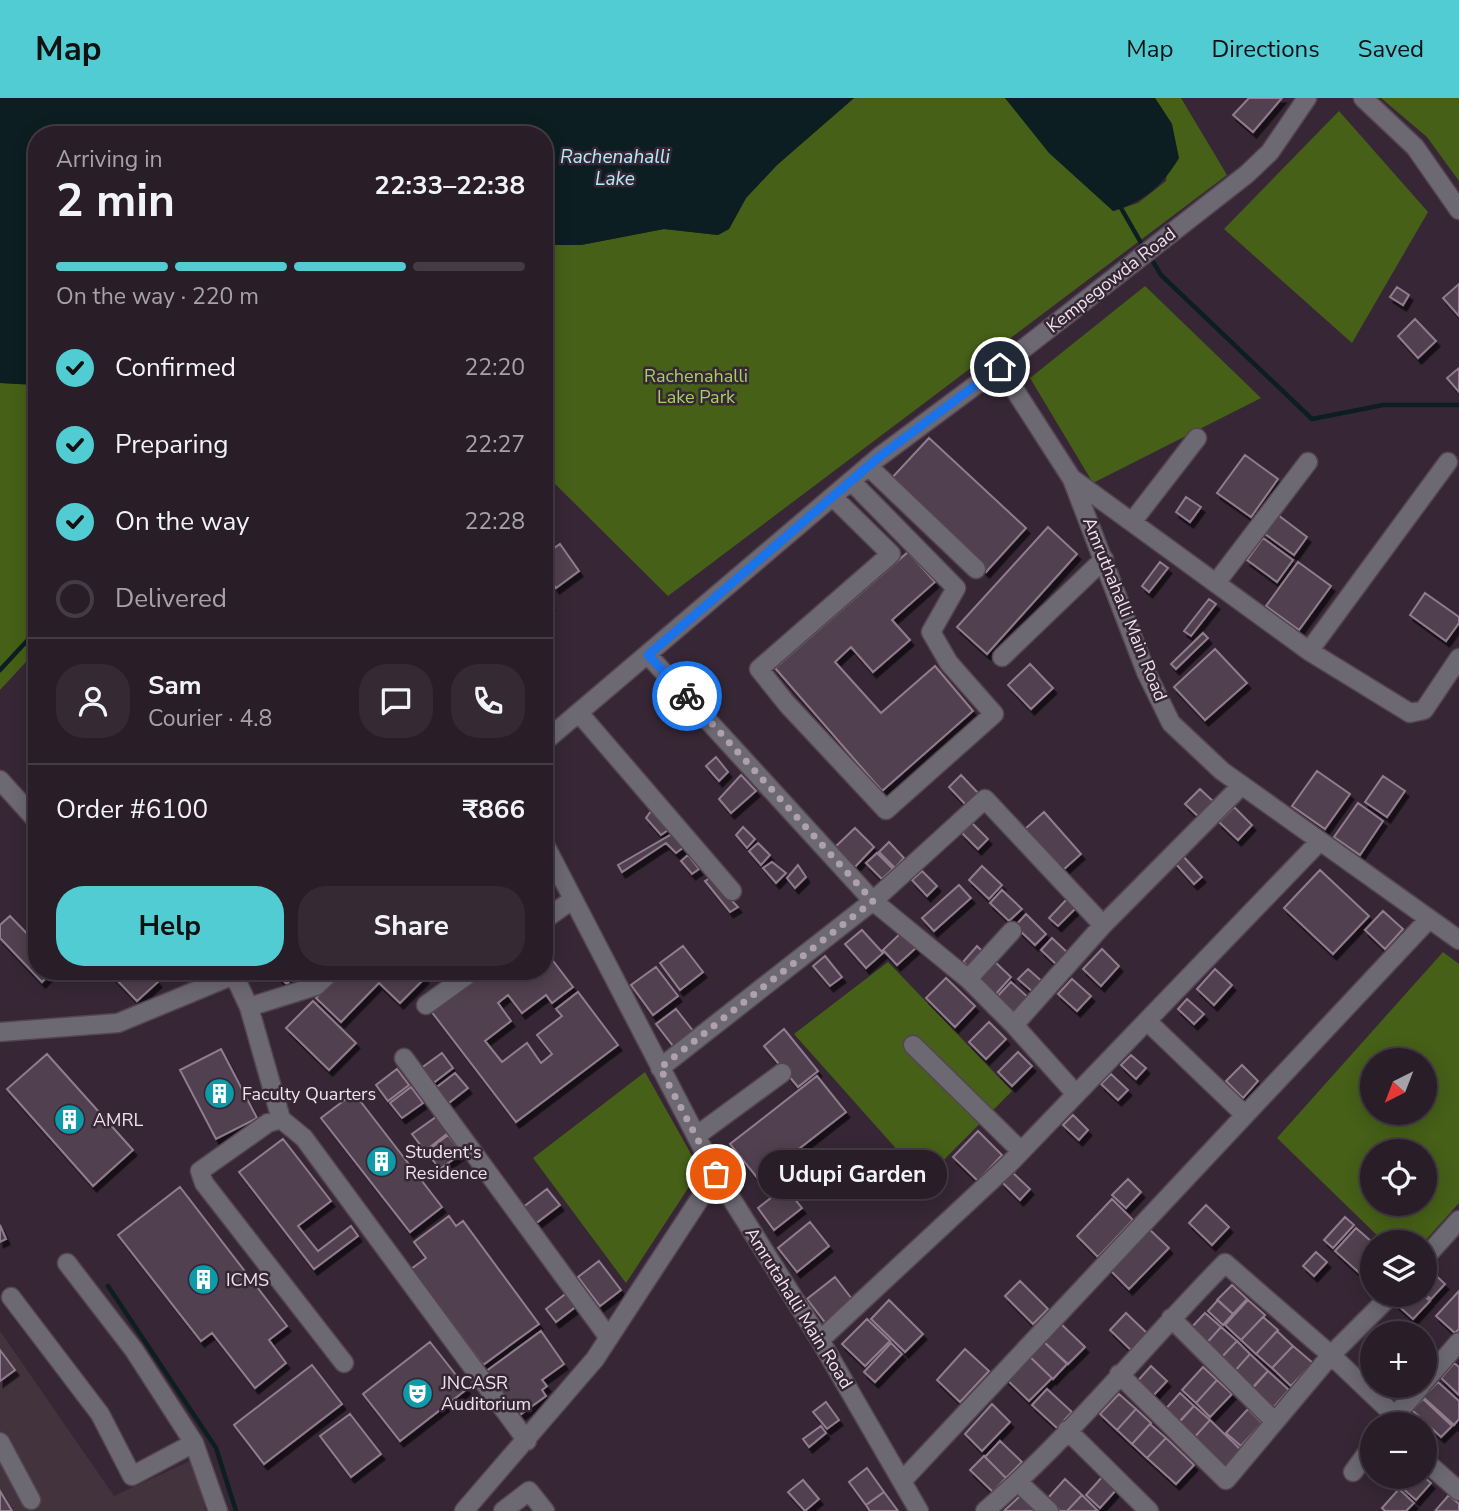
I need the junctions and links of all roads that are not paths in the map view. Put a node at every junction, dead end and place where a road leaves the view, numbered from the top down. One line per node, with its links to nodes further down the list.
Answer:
1 (1307, 98): 4 (street, Kempegowda Road)
2 (1363, 98): 3 (street)
3 (1459, 210)
4 (1000, 367): 8 (street, Kempegowda Road); 9 (street, Amruthahalli Main Road)
5 (1197, 438): 12 (street)
6 (1308, 461): 17 (street)
7 (1448, 462): 18 (street)
8 (868, 466): 10 (street, Kempegowda Road); 16 (street)
9 (1072, 479): 12 (street); 15 (street, Amruthahalli Main Road)
10 (851, 481): 11 (street, Kempegowda Road); 13 (street)
11 (833, 497): 14 (street); 19 (street, Kempegowda Road)
12 (1132, 522): 17 (street)
13 (907, 538): 14 (street); 14 (street)
14 (891, 554)
15 (1104, 559): 20 (street); 25 (street, Amruthahalli Main Road)
16 (976, 569)
17 (1216, 583): 18 (street)
18 (1309, 650): 21 (street)
19 (648, 655): 22 (street, Kempegowda Road); 31 (street)
20 (1002, 657)
21 (1459, 658)
22 (579, 713): 23 (street, Kempegowda Road); 29 (street)
23 (553, 734)
24 (0, 780): 26 (street)
25 (1242, 785): 27 (street, Amruthahalli Main Road); 34 (street)
26 (28, 811)
27 (1320, 841): 33 (street, Amruthahalli Main Road); 44 (street)
28 (553, 861): 30 (street, Amrutahalli Main Road)
29 (732, 891)
30 (572, 900): 32 (street); 49 (street, Amrutahalli Main Road)
31 (873, 901): 34 (street); 37 (street); 49 (street)
32 (553, 914)
33 (1429, 919): 36 (street, Amruthahalli Main Road); 52 (street)
34 (1103, 925): 45 (street)
35 (1012, 931): 37 (street)
36 (1459, 940)
37 (968, 979): 45 (street)
38 (217, 980): 46 (street)
39 (236, 980): 43 (street)
40 (322, 980): 43 (street)
41 (461, 980): 42 (street)
42 (426, 1005)
43 (249, 1007): 53 (street)
44 (1147, 1021): 51 (street); 52 (street)
45 (1014, 1025): 51 (street)
46 (0, 1032)
47 (913, 1045): 55 (street)
48 (404, 1058): 63 (street)
49 (660, 1068): 54 (street, Amrutahalli Main Road)
50 (782, 1073): 54 (street)
51 (1076, 1094): 55 (street)
52 (1245, 1115): 81 (street)
53 (281, 1119): 67 (street); 75 (street)
54 (696, 1136): 56 (street, Amrutahalli Main Road)
55 (1021, 1151): 64 (street)
56 (716, 1174): 63 (street); 64 (street, Amrutahalli Main Road)
57 (1459, 1220): 58 (street)
58 (1437, 1245)
59 (67, 1263): 77 (street)
60 (11, 1297): 77 (street)
61 (1379, 1307): 66 (street)
62 (1171, 1318): 66 (street); 69 (street); 73 (street)
63 (609, 1338): 75 (street)
64 (820, 1340): 81 (street, Amrutahalli Main Road)
65 (1459, 1342): 68 (street)
66 (1331, 1355): 71 (street); 73 (street)
67 (344, 1363)
68 (1437, 1367)
69 (1119, 1374): 73 (street); 74 (street)
70 (1411, 1398): 72 (street)
71 (1384, 1412)
72 (1399, 1412)
73 (1275, 1421)
74 (1067, 1430): 82 (street); 92 (street)
75 (527, 1441): 86 (street)
76 (0, 1442): 84 (street)
77 (194, 1443): 85 (street)
78 (1360, 1463): 79 (street)
79 (1353, 1472)
80 (1437, 1472): 83 (street)
81 (902, 1481): 89 (street, Amrutahalli Main Road)
82 (1018, 1482): 90 (street); 91 (street)
83 (1459, 1491)
84 (31, 1500)
85 (218, 1511)
86 (464, 1511)
87 (503, 1511): 88 (street)
88 (544, 1511)
89 (919, 1511)
90 (985, 1511)
91 (1049, 1511)
92 (1150, 1511)

